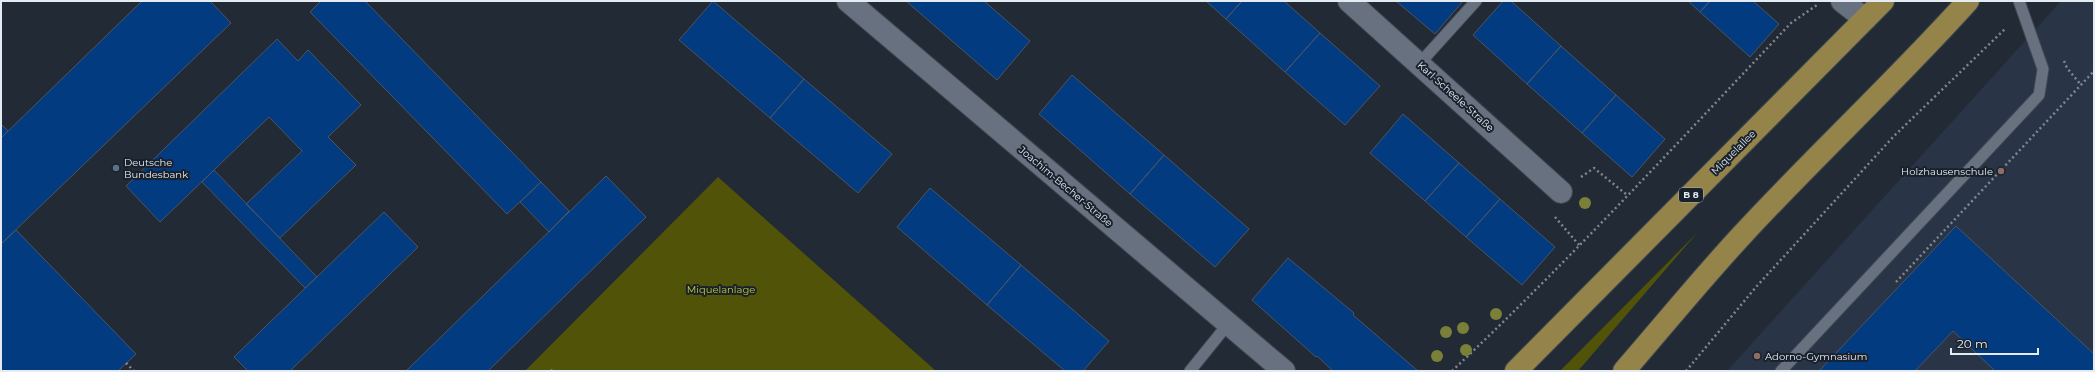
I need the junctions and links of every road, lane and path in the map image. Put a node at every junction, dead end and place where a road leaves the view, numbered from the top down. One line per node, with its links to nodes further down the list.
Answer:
1 (848, 1): 17 (street, Joachim-Becher-Straße)
2 (1349, 1): 11 (street, Karl-Scheele-Straße)
3 (1476, 1): 11 (lane)
4 (1842, 1): 10 (street)
5 (1883, 1): 10 (main road, Miquelallee / B 8)
6 (1968, 1): 26 (main road)
7 (2019, 1): 9 (lane)
8 (1815, 7): 14 (path)
9 (2023, 12): 27 (path); 28 (lane)
10 (1865, 19): 25 (main road, Miquelallee / B 8)
11 (1420, 63): 13 (street, Karl-Scheele-Straße)
12 (2094, 71): 16 (path)
13 (1561, 192): 14 (path); 15 (path)
14 (1627, 195): 15 (path)
15 (1579, 245): 24 (path)
16 (1892, 285)
17 (1228, 324): 19 (street, Joachim-Becher-Straße); 23 (lane)
18 (126, 363): 20 (path)
19 (1273, 367)
20 (134, 371)
21 (551, 371): 22 (path)
22 (556, 371)
23 (1190, 371)
24 (1452, 371)
25 (1516, 371)
26 (1624, 371)
27 (1686, 371)
28 (1781, 371)

